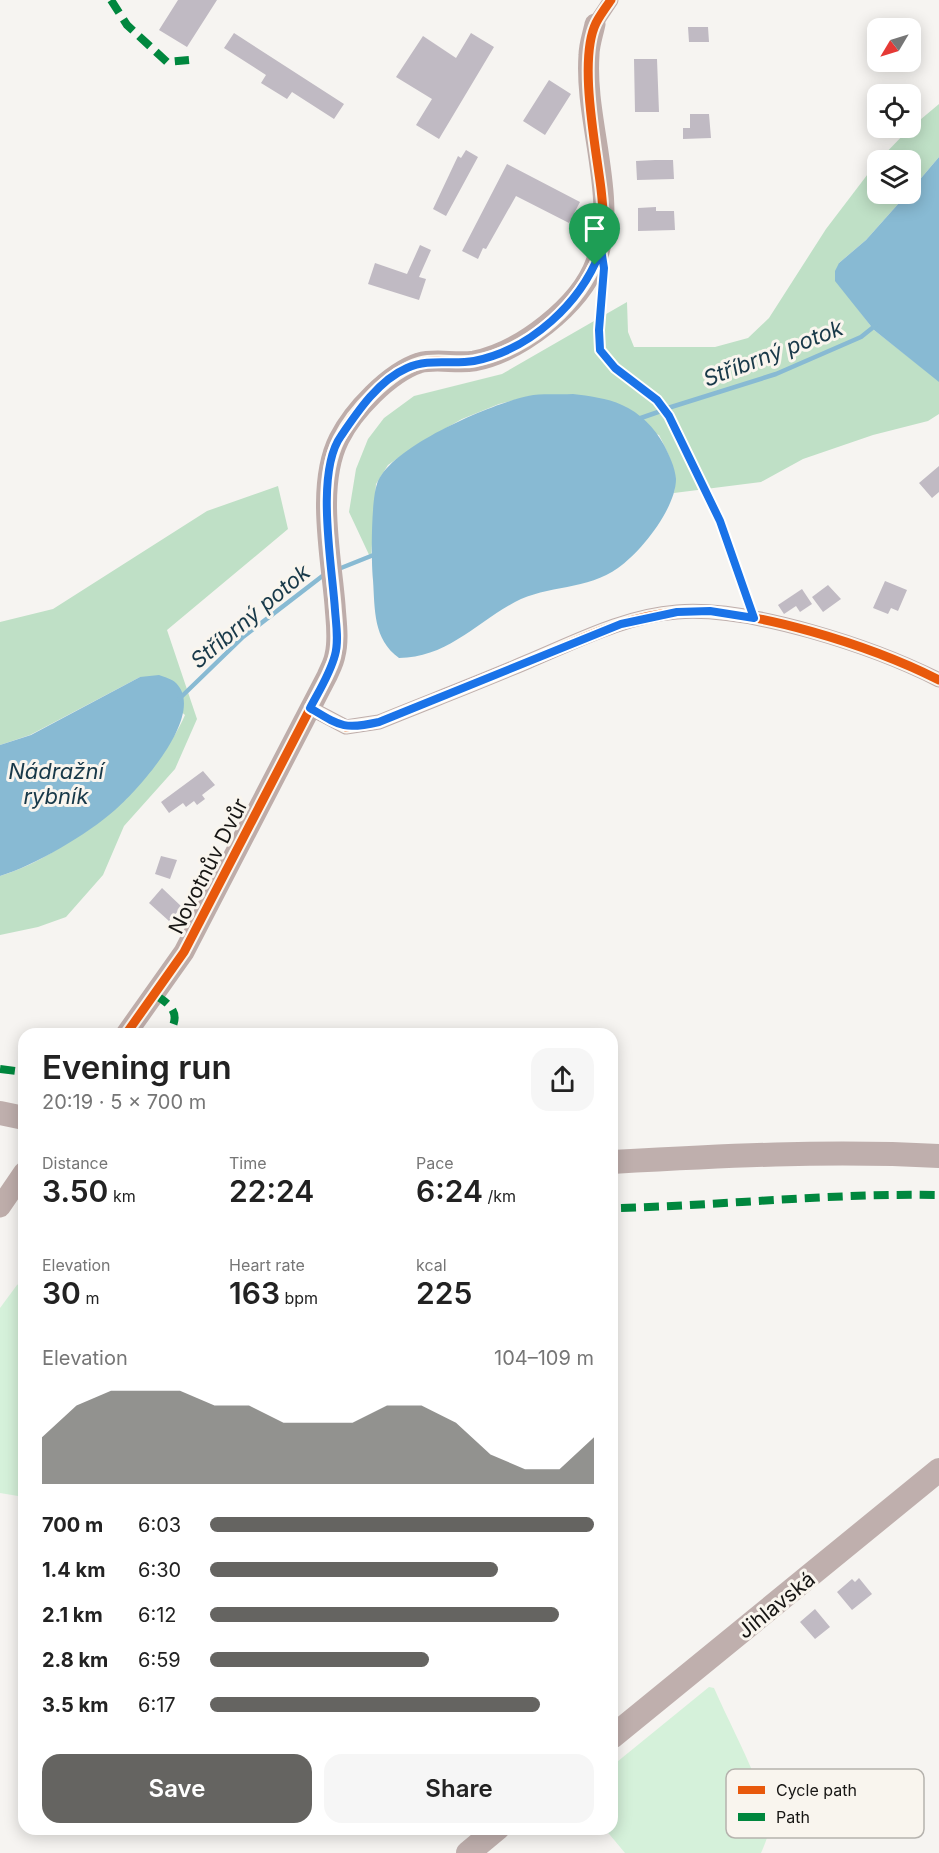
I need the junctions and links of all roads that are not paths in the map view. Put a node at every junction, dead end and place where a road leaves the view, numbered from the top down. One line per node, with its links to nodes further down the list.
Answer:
1 (611, 0): 2 (street)
2 (595, 24): 3 (street, Novotnův Dvůr)
3 (601, 249): 4 (lane); 6 (street, Novotnův Dvůr)
4 (754, 618): 5 (street); 6 (street)
5 (939, 680)
6 (310, 708): 7 (street, Novotnův Dvůr)
7 (130, 1028)
8 (0, 1113): 9 (main road)
9 (18, 1117)
10 (939, 1156): 11 (main road)
11 (618, 1162)
12 (18, 1181): 13 (street)
13 (0, 1207)
14 (939, 1470): 15 (main road, Jihlavská)
15 (618, 1732)
16 (490, 1835): 17 (main road)
17 (468, 1853)

